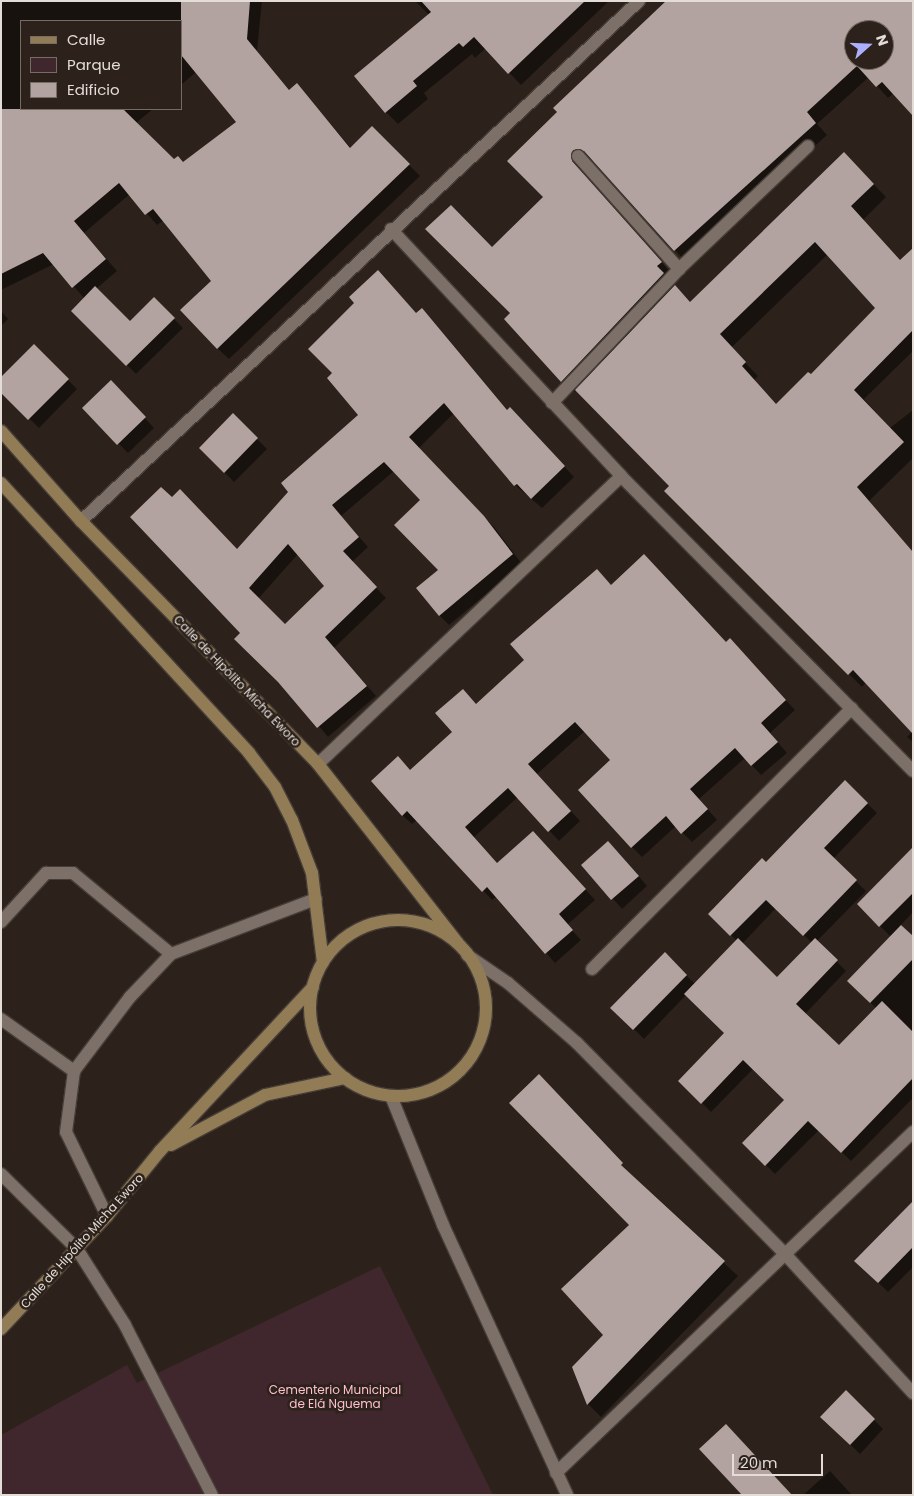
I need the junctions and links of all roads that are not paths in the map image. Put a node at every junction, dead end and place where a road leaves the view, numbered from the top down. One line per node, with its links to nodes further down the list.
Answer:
1 (639, 1): 4 (street)
2 (808, 146): 5 (street)
3 (578, 156): 5 (street)
4 (391, 229): 6 (street); 10 (street)
5 (679, 269): 6 (street)
6 (552, 403): 8 (street)
7 (1, 431): 10 (main road, Calle de Hipólito Micha Eworo)
8 (620, 476): 11 (street); 12 (street)
9 (1, 483): 14 (main road)
10 (81, 521): 12 (main road, Calle de Hipólito Micha Eworo)
11 (852, 708): 13 (street); 20 (street)
12 (318, 764): 16 (main road, Calle de Hipólito Micha Eworo)
13 (913, 771)
14 (316, 899): 17 (street); 19 (main road)
15 (1, 922): 17 (street)
16 (458, 943): 18 (main road); 19 (main road)
17 (171, 954): 23 (street)
18 (468, 955): 25 (main road); 31 (street)
19 (323, 962): 21 (main road)
20 (592, 969)
21 (313, 987): 24 (main road); 27 (main road, Calle de Hipólito Micha Eworo)
22 (1, 1020): 23 (street)
23 (74, 1071): 29 (street)
24 (345, 1078): 25 (main road); 27 (main road, Calle de Hipólito Micha Eworo)
25 (391, 1096): 34 (street)
26 (913, 1132): 31 (street)
27 (160, 1151): 29 (main road, Calle de Hipólito Micha Eworo)
28 (1, 1174): 30 (street)
29 (107, 1216): 30 (main road, Calle de Hipólito Micha Eworo)
30 (77, 1249): 32 (main road, Calle de Hipólito Micha Eworo); 35 (street)
31 (785, 1254): 33 (street); 34 (street)
32 (1, 1329)
33 (913, 1393)
34 (556, 1473): 36 (street)
35 (212, 1495)
36 (567, 1495)

